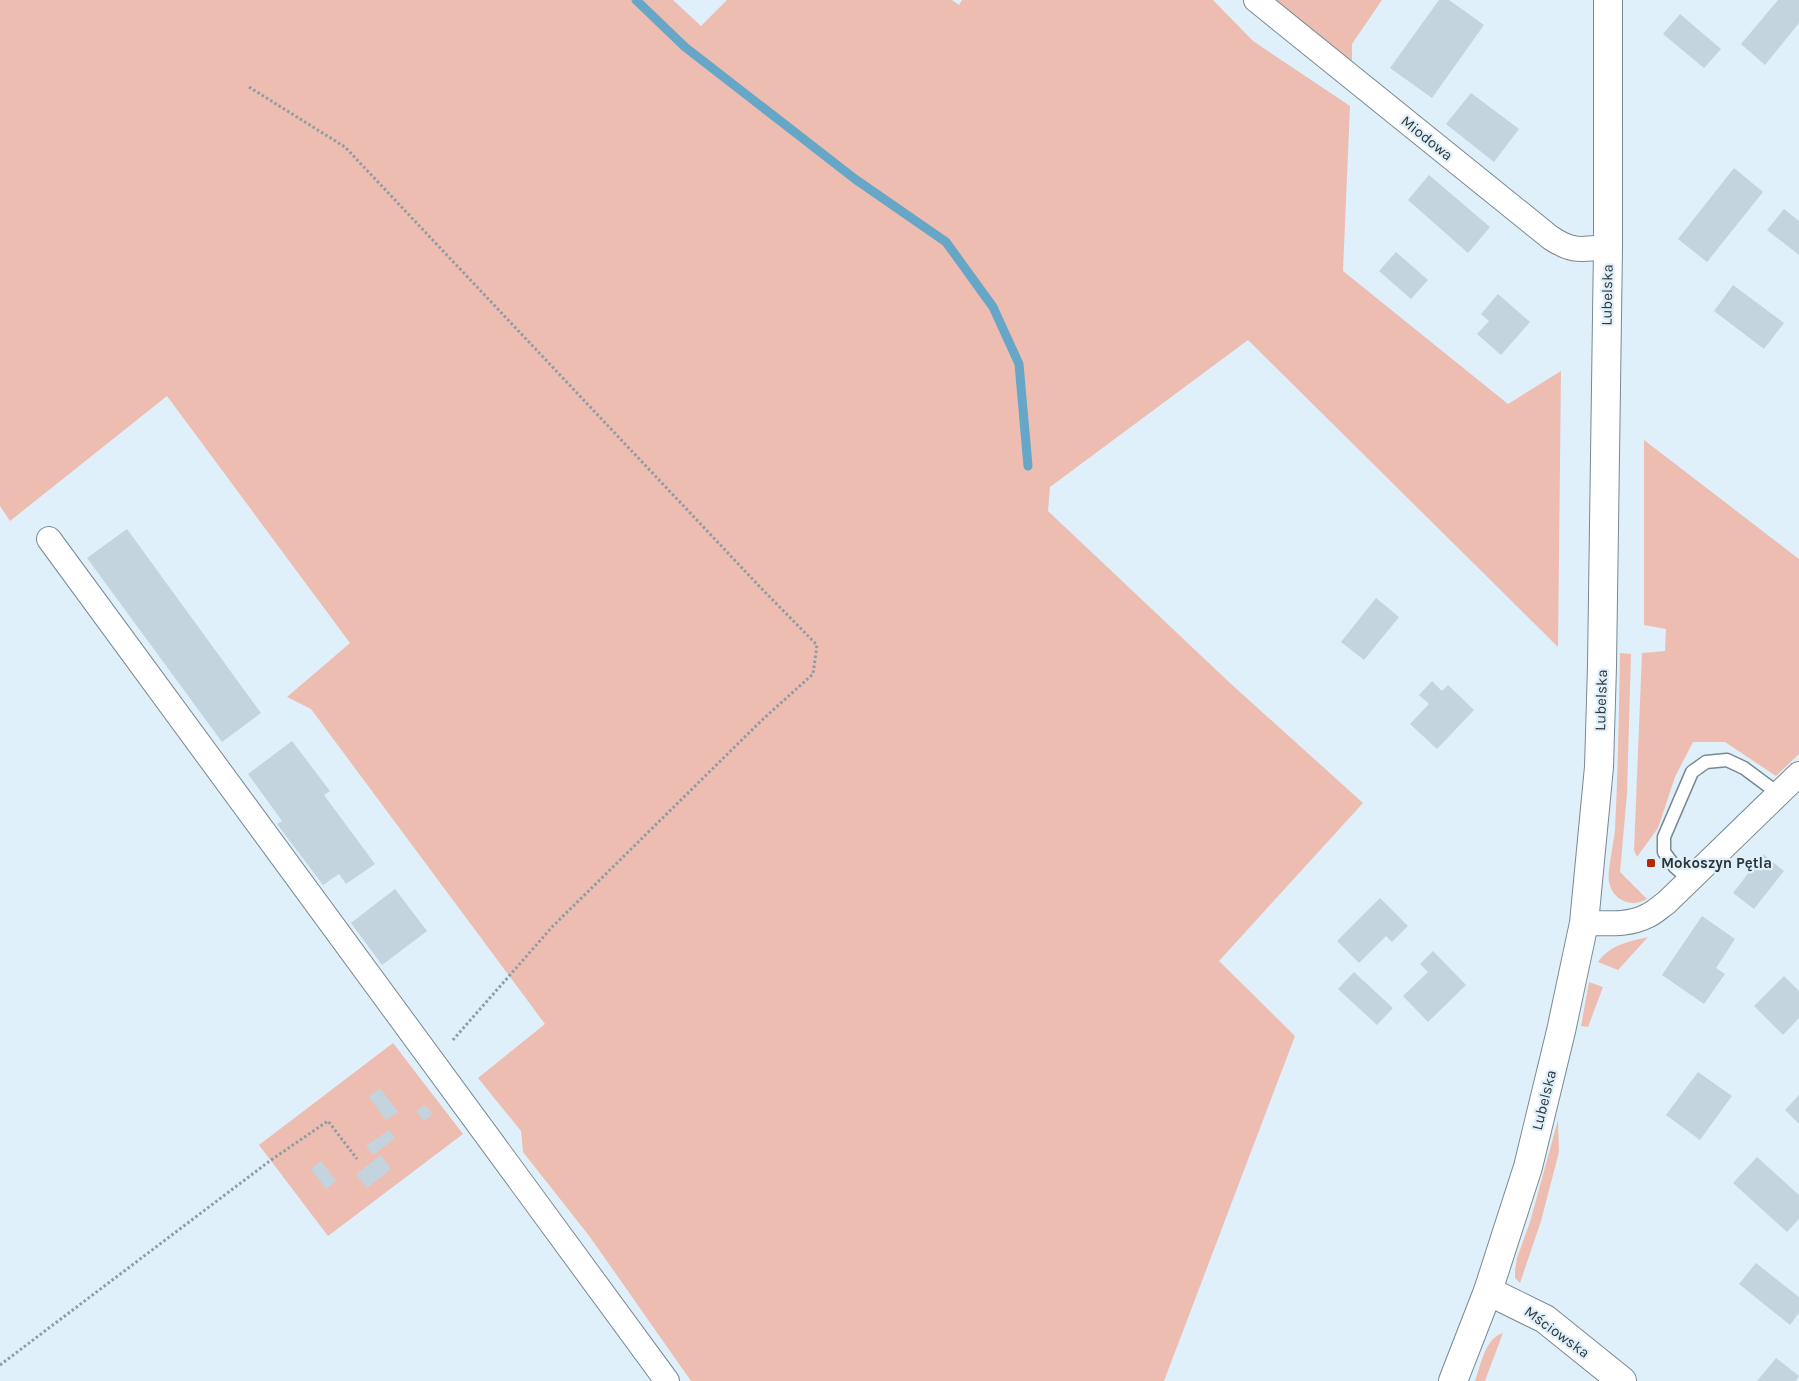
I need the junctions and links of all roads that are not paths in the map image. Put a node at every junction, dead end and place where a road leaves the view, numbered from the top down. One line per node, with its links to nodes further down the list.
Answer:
1 (1256, 0): 3 (street, Miodowa)
2 (1608, 0): 3 (main road, Lubelska)
3 (1608, 247): 8 (main road, Lubelska)
4 (49, 540): 10 (street)
5 (1799, 774): 6 (street)
6 (1778, 794): 7 (street); 7 (lane)
7 (1690, 880): 8 (street)
8 (1584, 923): 9 (main road, Lubelska)
9 (1488, 1291): 11 (main road, Lubelska); 12 (main road, Mściowska)
10 (667, 1381)
11 (1453, 1381)
12 (1622, 1381)

